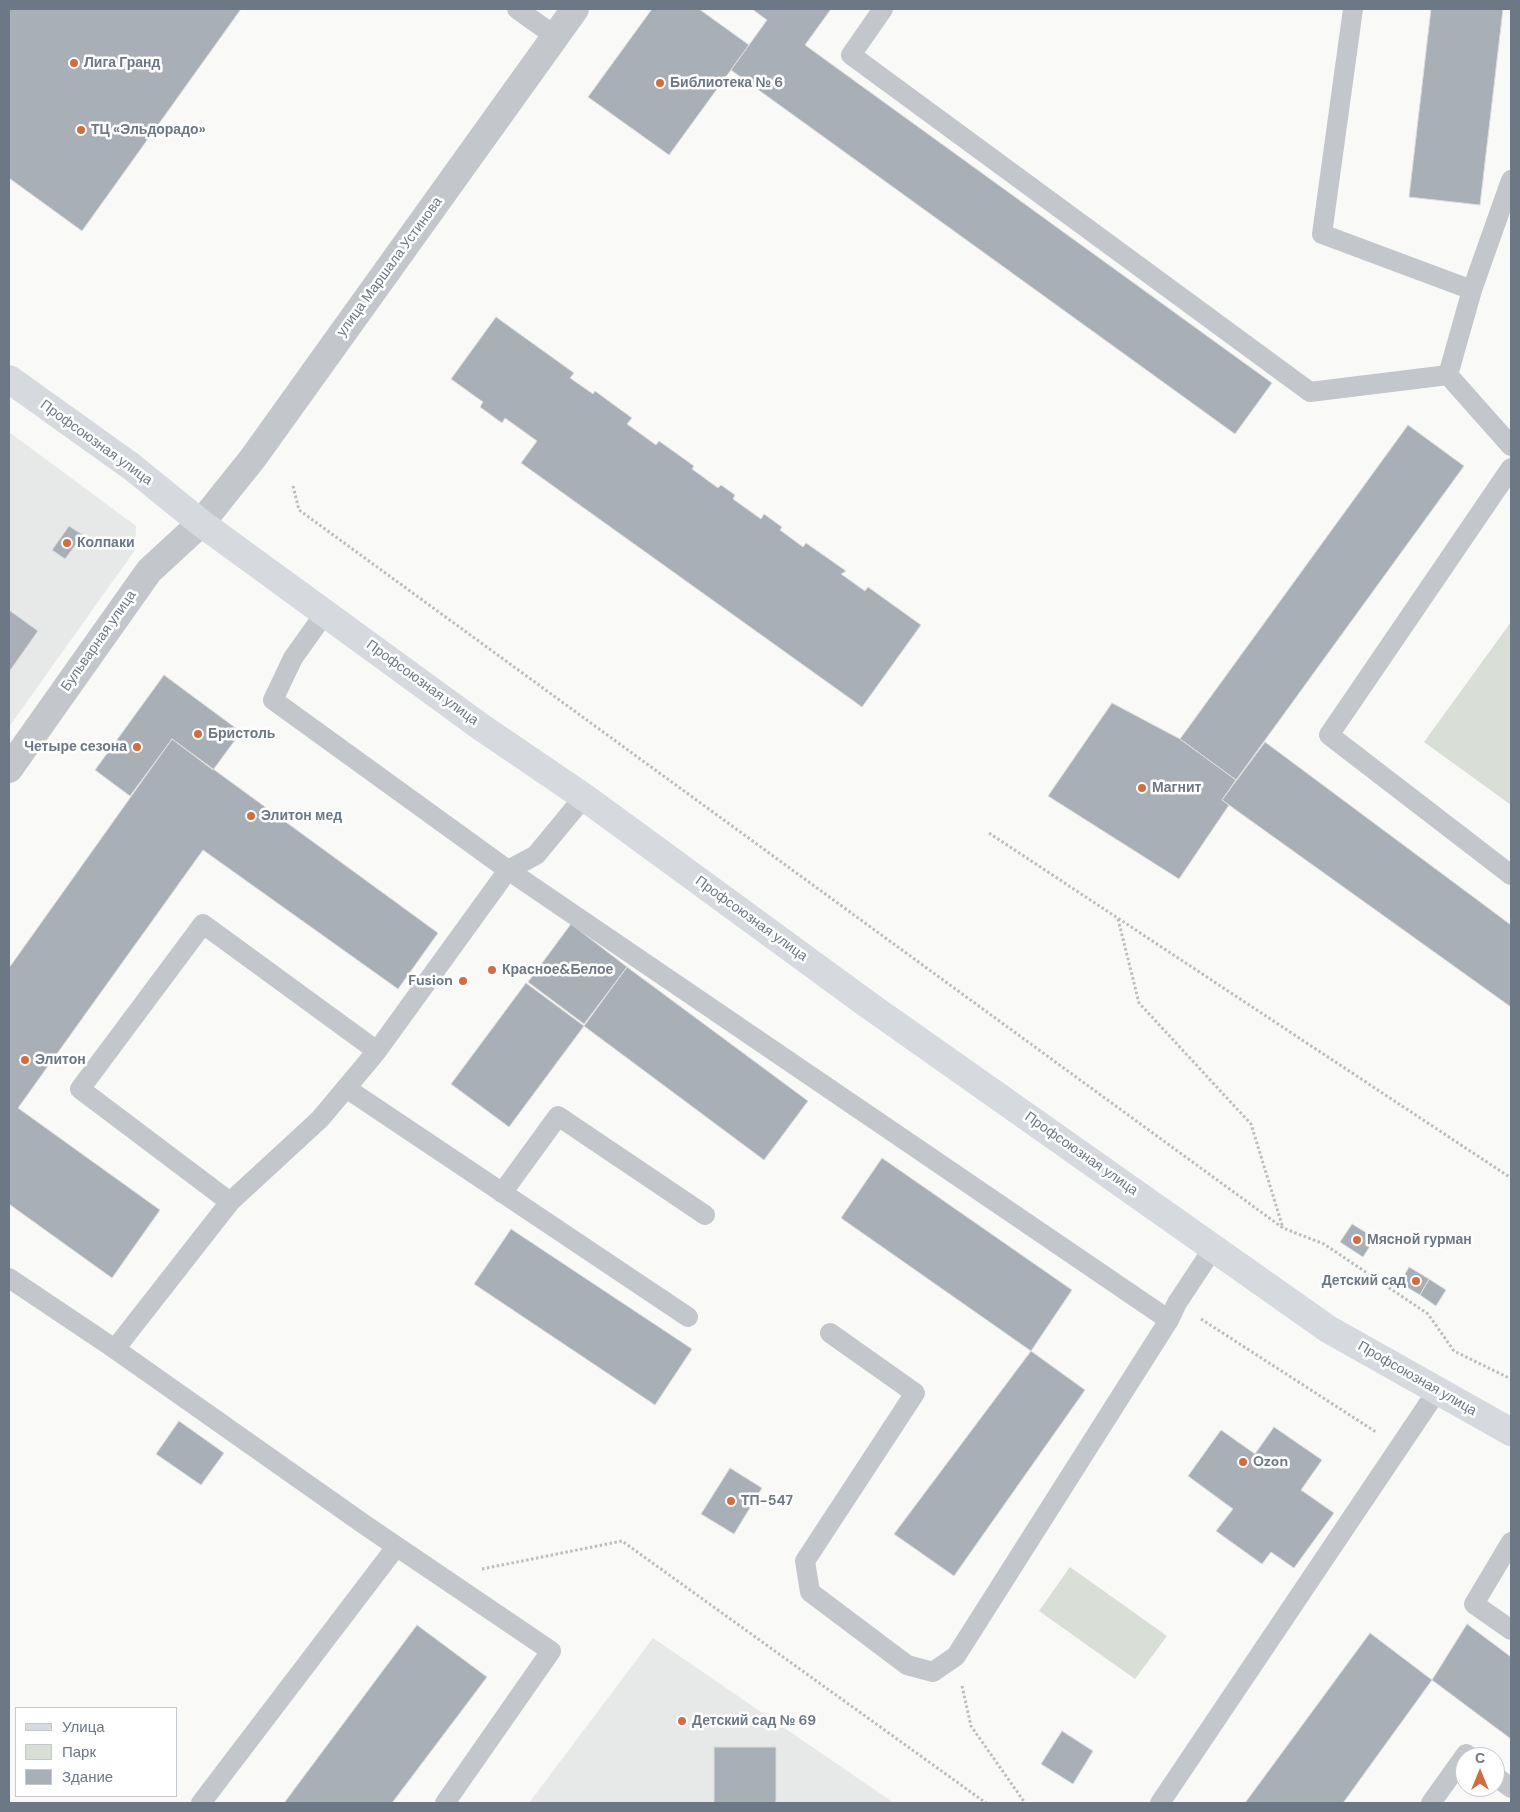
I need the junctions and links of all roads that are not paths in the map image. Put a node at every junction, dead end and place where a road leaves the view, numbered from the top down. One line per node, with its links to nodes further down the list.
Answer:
1 (517, 9): 5 (lane)
2 (575, 9): 5 (street, улица Маршала Устинова)
3 (883, 9): 8 (lane)
4 (1353, 9): 7 (lane)
5 (555, 36): 12 (street, улица Маршала Устинова)
6 (1511, 180): 7 (lane)
7 (1472, 290): 8 (lane)
8 (1448, 375): 10 (lane)
9 (9, 379): 12 (main road, Профсоюзная улица)
10 (1511, 446)
11 (1511, 468): 17 (lane)
12 (201, 523): 13 (main road, Профсоюзная улица); 14 (street, Бульварная улица)
13 (325, 613): 15 (main road, Профсоюзная улица); 16 (lane)
14 (9, 769)
15 (584, 797): 16 (lane); 23 (main road, Профсоюзная улица)
16 (508, 870): 18 (lane); 26 (lane)
17 (1511, 875)
18 (377, 1051): 19 (lane); 21 (lane)
19 (346, 1088): 20 (lane); 21 (lane)
20 (502, 1193): 22 (lane); 25 (lane)
21 (230, 1202): 28 (lane)
22 (705, 1215)
23 (1214, 1247): 26 (lane); 29 (main road, Профсоюзная улица)
24 (9, 1278): 28 (lane)
25 (688, 1317)
26 (1169, 1320): 27 (lane)
27 (830, 1333)
28 (115, 1350): 32 (lane)
29 (1437, 1391): 30 (main road, Профсоюзная улица); 37 (lane)
30 (1511, 1432)
31 (1511, 1542): 33 (lane)
32 (396, 1546): 35 (lane); 36 (lane)
33 (1511, 1630)
34 (1455, 1769): 38 (lane)
35 (201, 1803)
36 (445, 1803)
37 (1160, 1803)
38 (1431, 1803)

